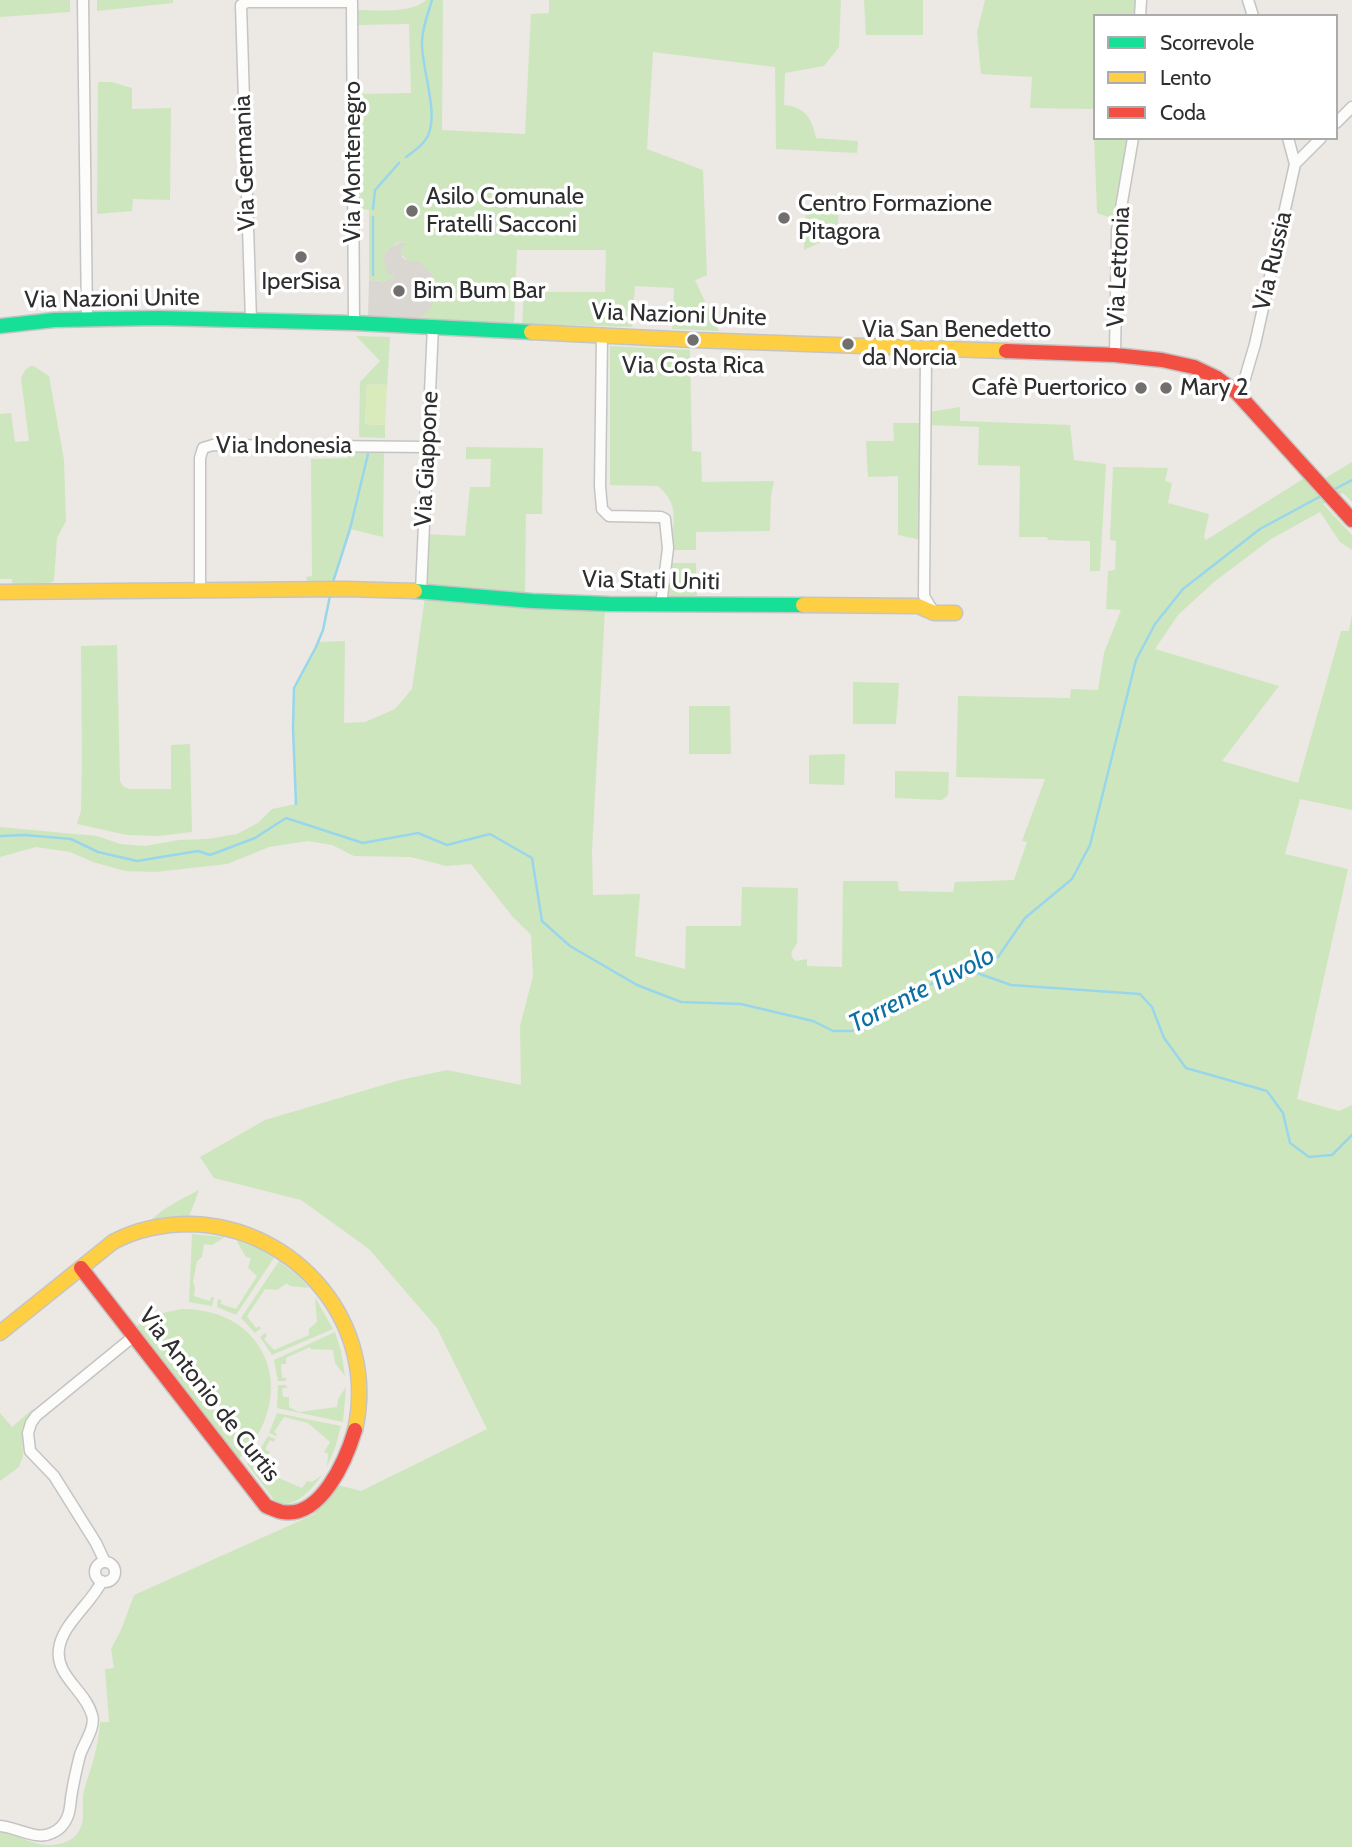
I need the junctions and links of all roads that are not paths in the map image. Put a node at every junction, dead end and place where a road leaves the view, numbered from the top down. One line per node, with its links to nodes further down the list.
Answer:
1 (83, 0): 9 (street)
2 (352, 2): 10 (street, Via Germania); 11 (street, Via Montenegro)
3 (1352, 107): 4 (street)
4 (1338, 121)
5 (1133, 140): 16 (street, Via Lettonia)
6 (1289, 140): 8 (street)
7 (1319, 140): 8 (street)
8 (1295, 164): 17 (street, Via Russia)
9 (87, 319): 10 (street, Via Nazioni Unite); 12 (street, Via Nazioni Unite)
10 (251, 321): 11 (street, Via Nazioni Unite)
11 (354, 323): 13 (street, Via Nazioni Unite)
12 (0, 326)
13 (433, 326): 14 (street, Via Nazioni Unite); 18 (street, Via Giappone)
14 (602, 336): 15 (street, Via Nazioni Unite); 24 (street)
15 (928, 348): 16 (street, Via Nazioni Unite); 23 (street)
16 (1115, 355): 17 (street, Via Nazioni Unite)
17 (1237, 393): 19 (street, Via Nazioni Unite)
18 (426, 447): 20 (street, Via Indonesia); 22 (street, Via Giappone)
19 (1352, 520)
20 (200, 591): 21 (street); 22 (street, Via Stati Uniti)
21 (0, 592)
22 (421, 592): 24 (street, Via Stati Uniti)
23 (921, 601): 24 (street, Via Stati Uniti); 25 (street, Via Stati Uniti)
24 (661, 605)
25 (955, 613)
26 (81, 1268): 27 (street, Via Antonio de Curtis); 28 (street, Via Antonio de Curtis); 28 (street, Via Antonio de Curtis)
27 (0, 1333)
28 (134, 1336): 29 (street)
29 (0, 1826)

